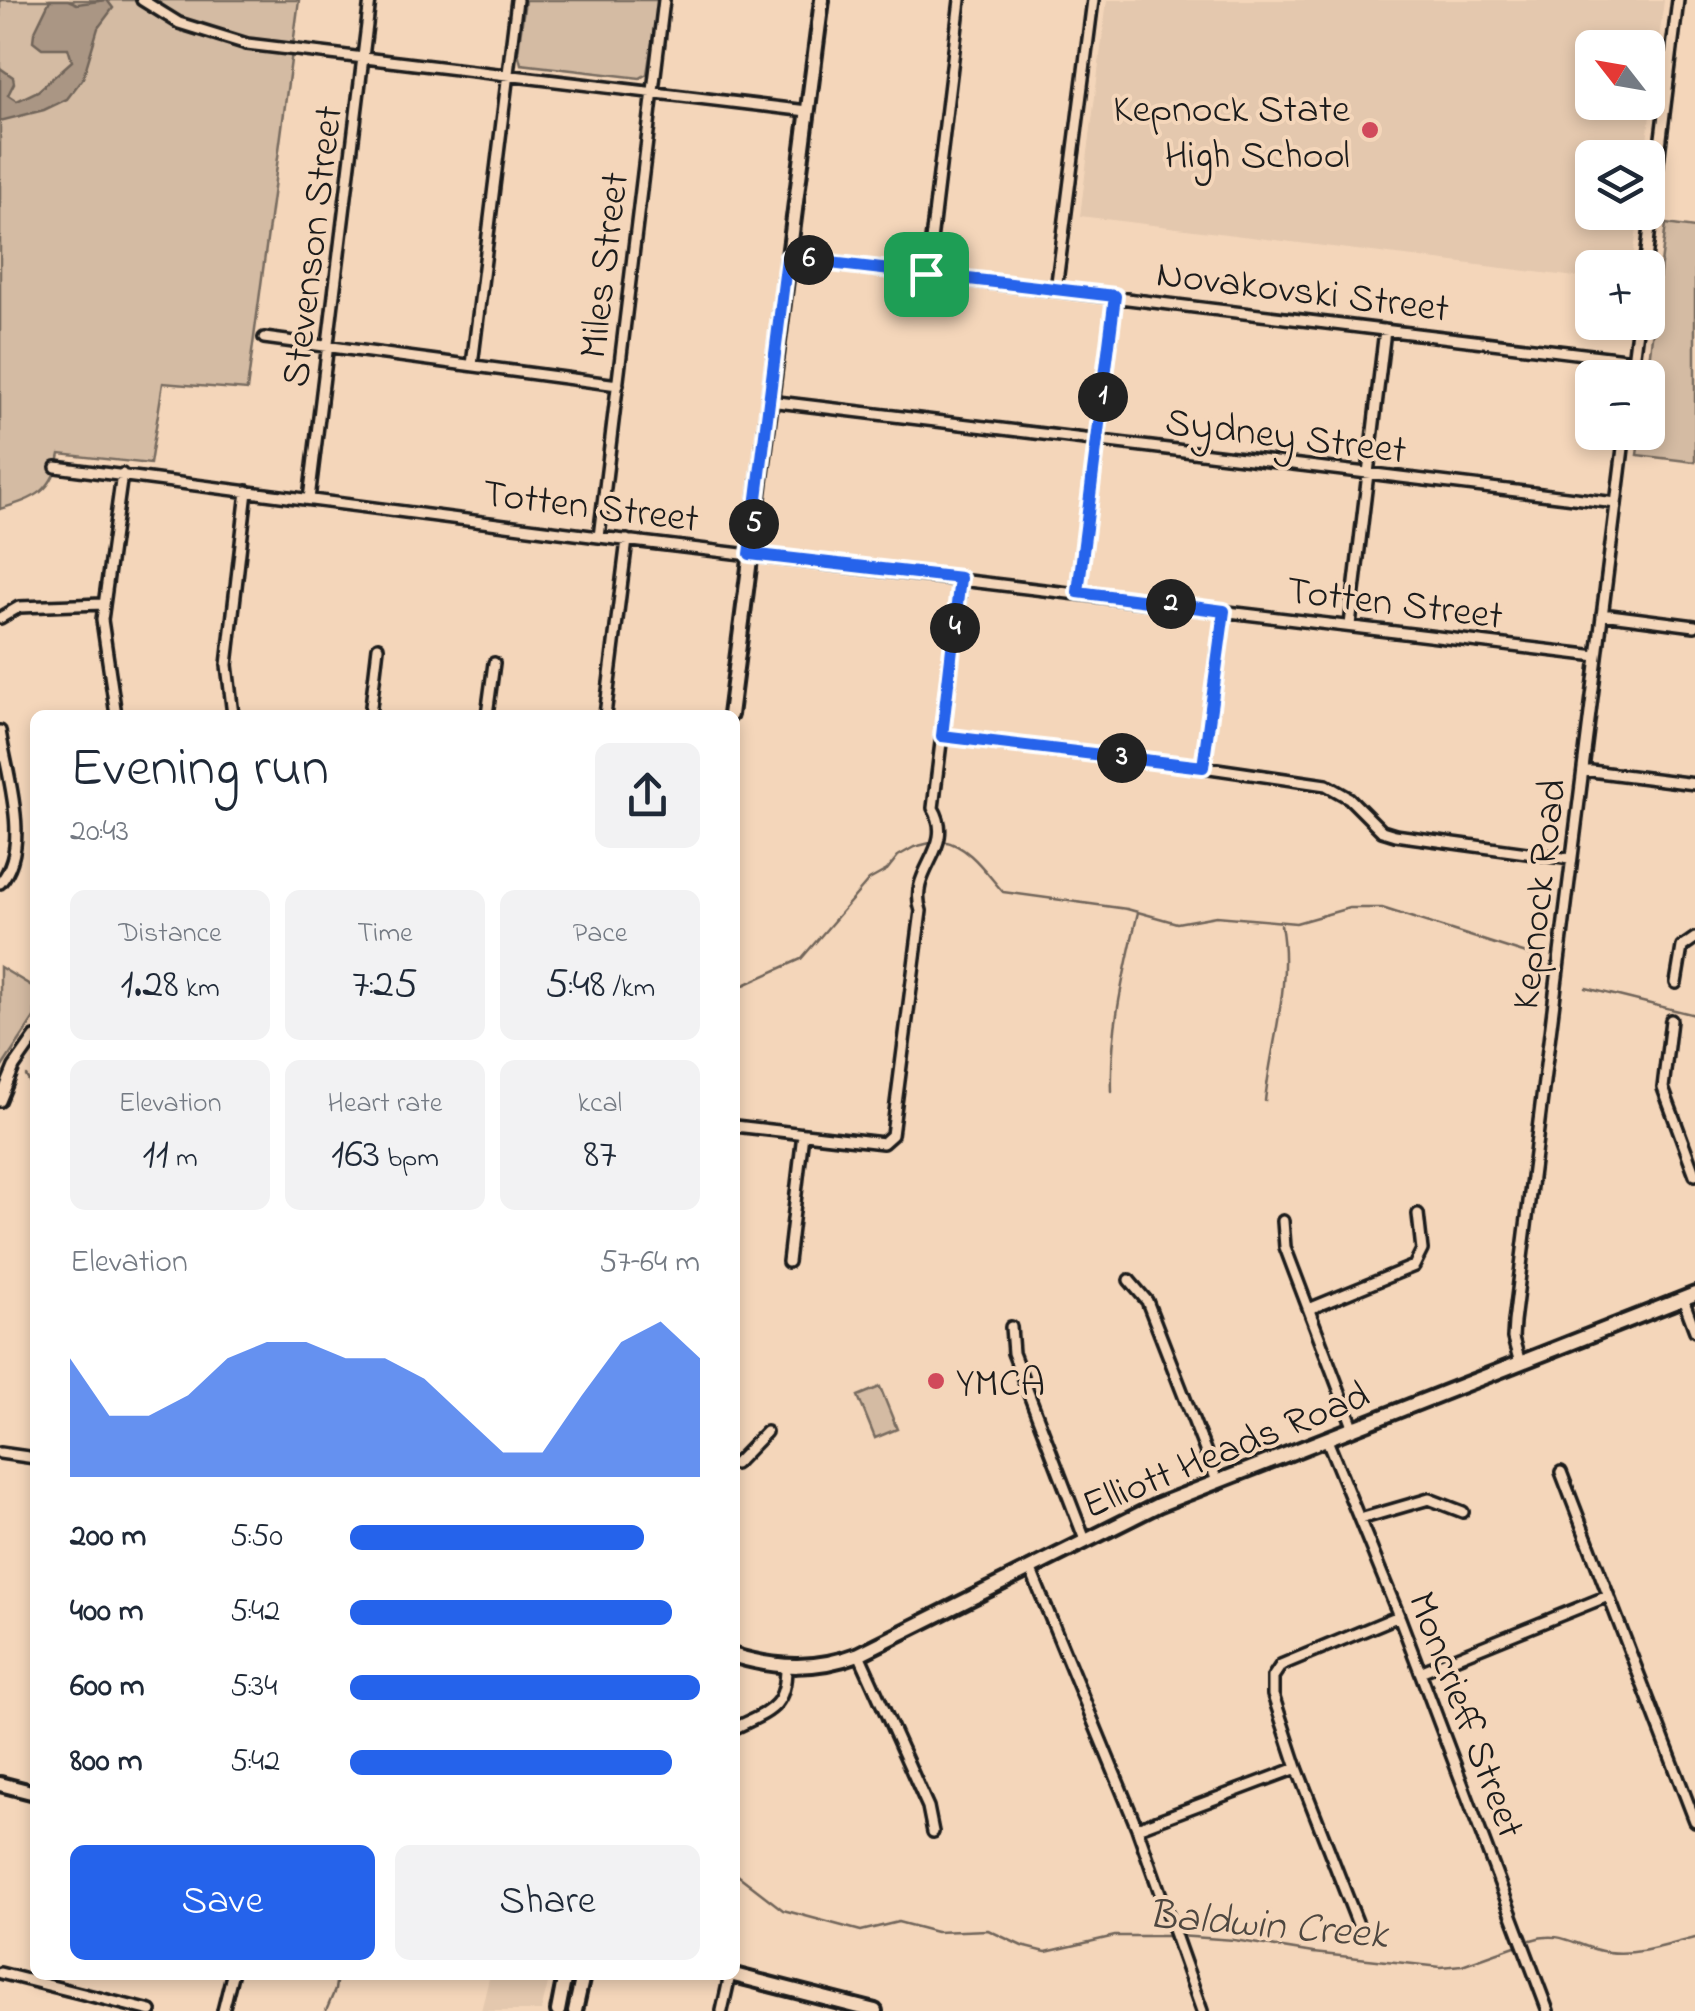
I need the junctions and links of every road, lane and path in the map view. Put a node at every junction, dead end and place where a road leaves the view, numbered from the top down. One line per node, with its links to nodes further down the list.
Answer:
1 (142, 0): 9 (street)
2 (370, 0): 9 (street, Stevenson Street)
3 (517, 0): 10 (street)
4 (664, 0): 11 (street, Miles Street)
5 (822, 0): 12 (street)
6 (960, 0): 15 (street)
7 (1093, 0): 16 (street)
8 (1678, 0): 13 (street)
9 (363, 56): 10 (street); 21 (street, Stevenson Street)
10 (508, 74): 11 (street); 23 (street)
11 (652, 92): 12 (street); 24 (street, Miles Street)
12 (807, 110): 14 (street)
13 (1647, 250)
14 (787, 258): 15 (street, Novakovski Street); 25 (street)
15 (926, 274): 16 (street, Novakovski Street)
16 (1056, 290): 17 (street, Novakovski Street)
17 (1115, 296): 18 (street, Novakovski Street); 26 (street)
18 (1384, 330): 22 (street, Novakovski Street); 30 (street)
19 (264, 338): 21 (street)
20 (1636, 340): 22 (street)
21 (328, 347): 23 (street); 32 (street, Stevenson Street)
22 (1633, 360)
23 (472, 364): 24 (street)
24 (618, 385): 34 (street, Miles Street)
25 (769, 401): 26 (street, Sydney Street); 36 (street)
26 (1097, 440): 30 (street, Sydney Street); 38 (street)
27 (1622, 450): 33 (street, Kepnock Road)
28 (56, 467): 29 (street, Totten Street)
29 (122, 474): 31 (street, Totten Street); 39 (street)
30 (1368, 474): 33 (street, Sydney Street); 43 (street)
31 (247, 491): 32 (street, Totten Street); 49 (street)
32 (309, 499): 34 (street, Totten Street)
33 (1616, 503): 41 (street, Kepnock Road)
34 (599, 536): 35 (street, Totten Street)
35 (627, 540): 36 (street, Totten Street); 52 (street)
36 (750, 554): 37 (street, Totten Street); 53 (street)
37 (960, 578): 38 (street, Totten Street); 55 (street)
38 (1078, 592): 40 (street, Totten Street)
39 (103, 604): 42 (street); 48 (street)
40 (1224, 611): 43 (street, Totten Street); 56 (street)
41 (1602, 614): 44 (street); 46 (street, Kepnock Road)
42 (0, 618)
43 (1350, 625): 46 (street, Totten Street)
44 (1695, 626)
45 (378, 646): 50 (street)
46 (1596, 656): 57 (street, Kepnock Road)
47 (494, 663): 51 (street)
48 (115, 710)
49 (232, 710)
50 (371, 710)
51 (489, 710)
52 (607, 710)
53 (731, 710)
54 (0, 731): 60 (street)
55 (942, 736): 56 (street); 67 (street)
56 (1203, 767): 59 (street)
57 (1583, 770): 58 (street); 59 (street, Kepnock Road)
58 (1695, 784)
59 (1571, 858): 77 (street, Kepnock Road)
60 (0, 883)
61 (1687, 939): 62 (street)
62 (1676, 983)
63 (1671, 1020): 68 (street)
64 (30, 1043): 65 (street)
65 (0, 1101)
66 (740, 1127): 67 (street)
67 (803, 1134): 71 (street)
68 (1695, 1175)
69 (1418, 1214): 74 (street)
70 (1283, 1221): 74 (street)
71 (788, 1262)
72 (1129, 1280): 85 (street)
73 (1689, 1297): 76 (street); 77 (street, Elliott Heads Road)
74 (1310, 1310): 78 (street)
75 (1011, 1327): 88 (street)
76 (1695, 1331)
77 (1520, 1363): 78 (street, Elliott Heads Road)
78 (1354, 1429): 80 (street, Elliott Heads Road)
79 (766, 1432): 83 (street)
80 (1328, 1440): 85 (street, Elliott Heads Road); 87 (street, Moncrieff Street)
81 (0, 1453): 82 (street)
82 (30, 1457)
83 (740, 1459)
84 (1561, 1472): 90 (street)
85 (1217, 1481): 88 (street, Elliott Heads Road)
86 (1463, 1512): 87 (street)
87 (1360, 1518): 91 (street, Moncrieff Street)
88 (1085, 1540): 89 (street, Elliott Heads Road)
89 (1030, 1568): 92 (street, Elliott Heads Road); 101 (street)
90 (1608, 1596): 95 (street); 100 (street)
91 (1399, 1616): 95 (street, Moncrieff Street); 97 (street)
92 (859, 1654): 94 (street, Elliott Heads Road); 102 (street)
93 (740, 1657): 94 (street, Elliott Heads Road)
94 (786, 1667): 96 (street)
95 (1420, 1672): 117 (street, Moncrieff Street)
96 (740, 1726)
97 (1296, 1768): 101 (street); 103 (street)
98 (0, 1784): 99 (street)
99 (30, 1791)
100 (1695, 1821)
101 (1137, 1828): 116 (street)
102 (933, 1832)
103 (1359, 1926)
104 (0, 1973): 110 (street)
105 (740, 1977): 115 (street)
106 (231, 1980): 111 (street)
107 (564, 1980): 112 (street)
108 (582, 1980): 113 (street)
109 (731, 1980): 114 (street)
110 (151, 2011)
111 (222, 2011)
112 (558, 2011)
113 (575, 2011)
114 (722, 2011)
115 (875, 2011)
116 (1202, 2011)
117 (1548, 2011)

